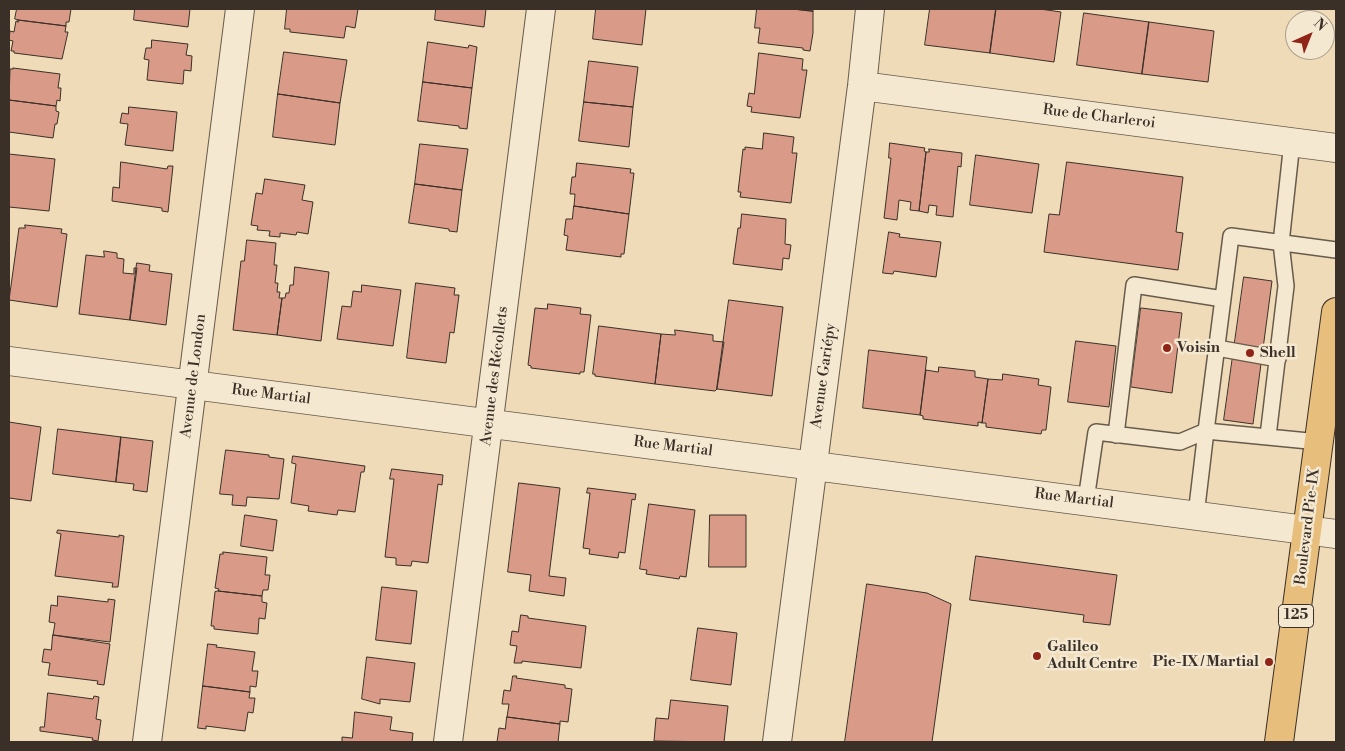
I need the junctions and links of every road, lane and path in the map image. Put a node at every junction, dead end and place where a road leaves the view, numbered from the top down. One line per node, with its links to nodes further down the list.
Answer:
1 (240, 9): 14 (street, Avenue de London)
2 (541, 9): 15 (street, Avenue des Récollets)
3 (870, 9): 4 (street, Avenue Gariépy)
4 (862, 86): 5 (street, Rue de Charleroi); 20 (street, Avenue Gariépy)
5 (1292, 142): 6 (street, Rue de Charleroi); 7 (lane)
6 (1336, 148)
7 (1281, 243): 8 (lane); 9 (lane); 12 (lane)
8 (1336, 250)
9 (1223, 299): 11 (lane); 17 (lane)
10 (1336, 312): 19 (main road, Boulevard Pie-IX / 125)
11 (1217, 348): 12 (lane); 16 (lane)
12 (1278, 359): 18 (lane)
13 (9, 361): 14 (street, Rue Martial)
14 (193, 384): 15 (street, Rue Martial); 26 (street, Avenue de London)
15 (489, 423): 20 (street, Rue Martial); 27 (street, Avenue des Récollets)
16 (1206, 430): 17 (lane); 18 (lane); 22 (lane)
17 (1116, 435): 21 (lane)
18 (1268, 436): 19 (lane)
19 (1319, 442): 23 (main road, Boulevard Pie-IX / 125)
20 (812, 465): 21 (street, Rue Martial); 28 (street, Avenue Gariépy)
21 (1086, 500): 22 (street, Rue Martial)
22 (1196, 514): 23 (street, Rue Martial)
23 (1308, 530): 24 (street, Rue Martial); 25 (main road, Boulevard Pie-IX / 125)
24 (1336, 534)
25 (1284, 701): 29 (main road, Boulevard Pie-IX / 125); 30 (lane)
26 (147, 742)
27 (448, 742)
28 (777, 742)
29 (1279, 742)
30 (1294, 742)

